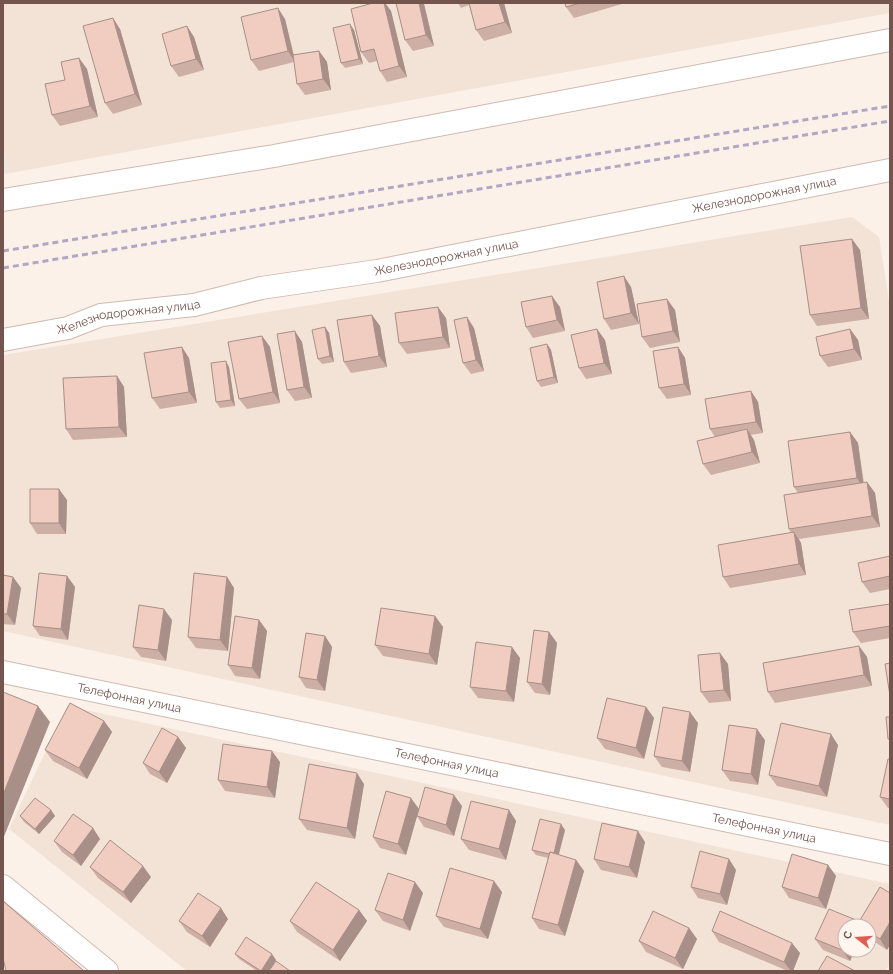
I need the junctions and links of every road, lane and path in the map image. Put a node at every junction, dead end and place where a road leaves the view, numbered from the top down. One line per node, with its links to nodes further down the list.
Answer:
1 (890, 40): 3 (street)
2 (890, 170): 4 (street, Железнодорожная улица)
3 (3, 200)
4 (3, 340)
5 (3, 672): 6 (street, Телефонная улица)
6 (890, 854)
7 (3, 886): 8 (street)
8 (107, 971)

